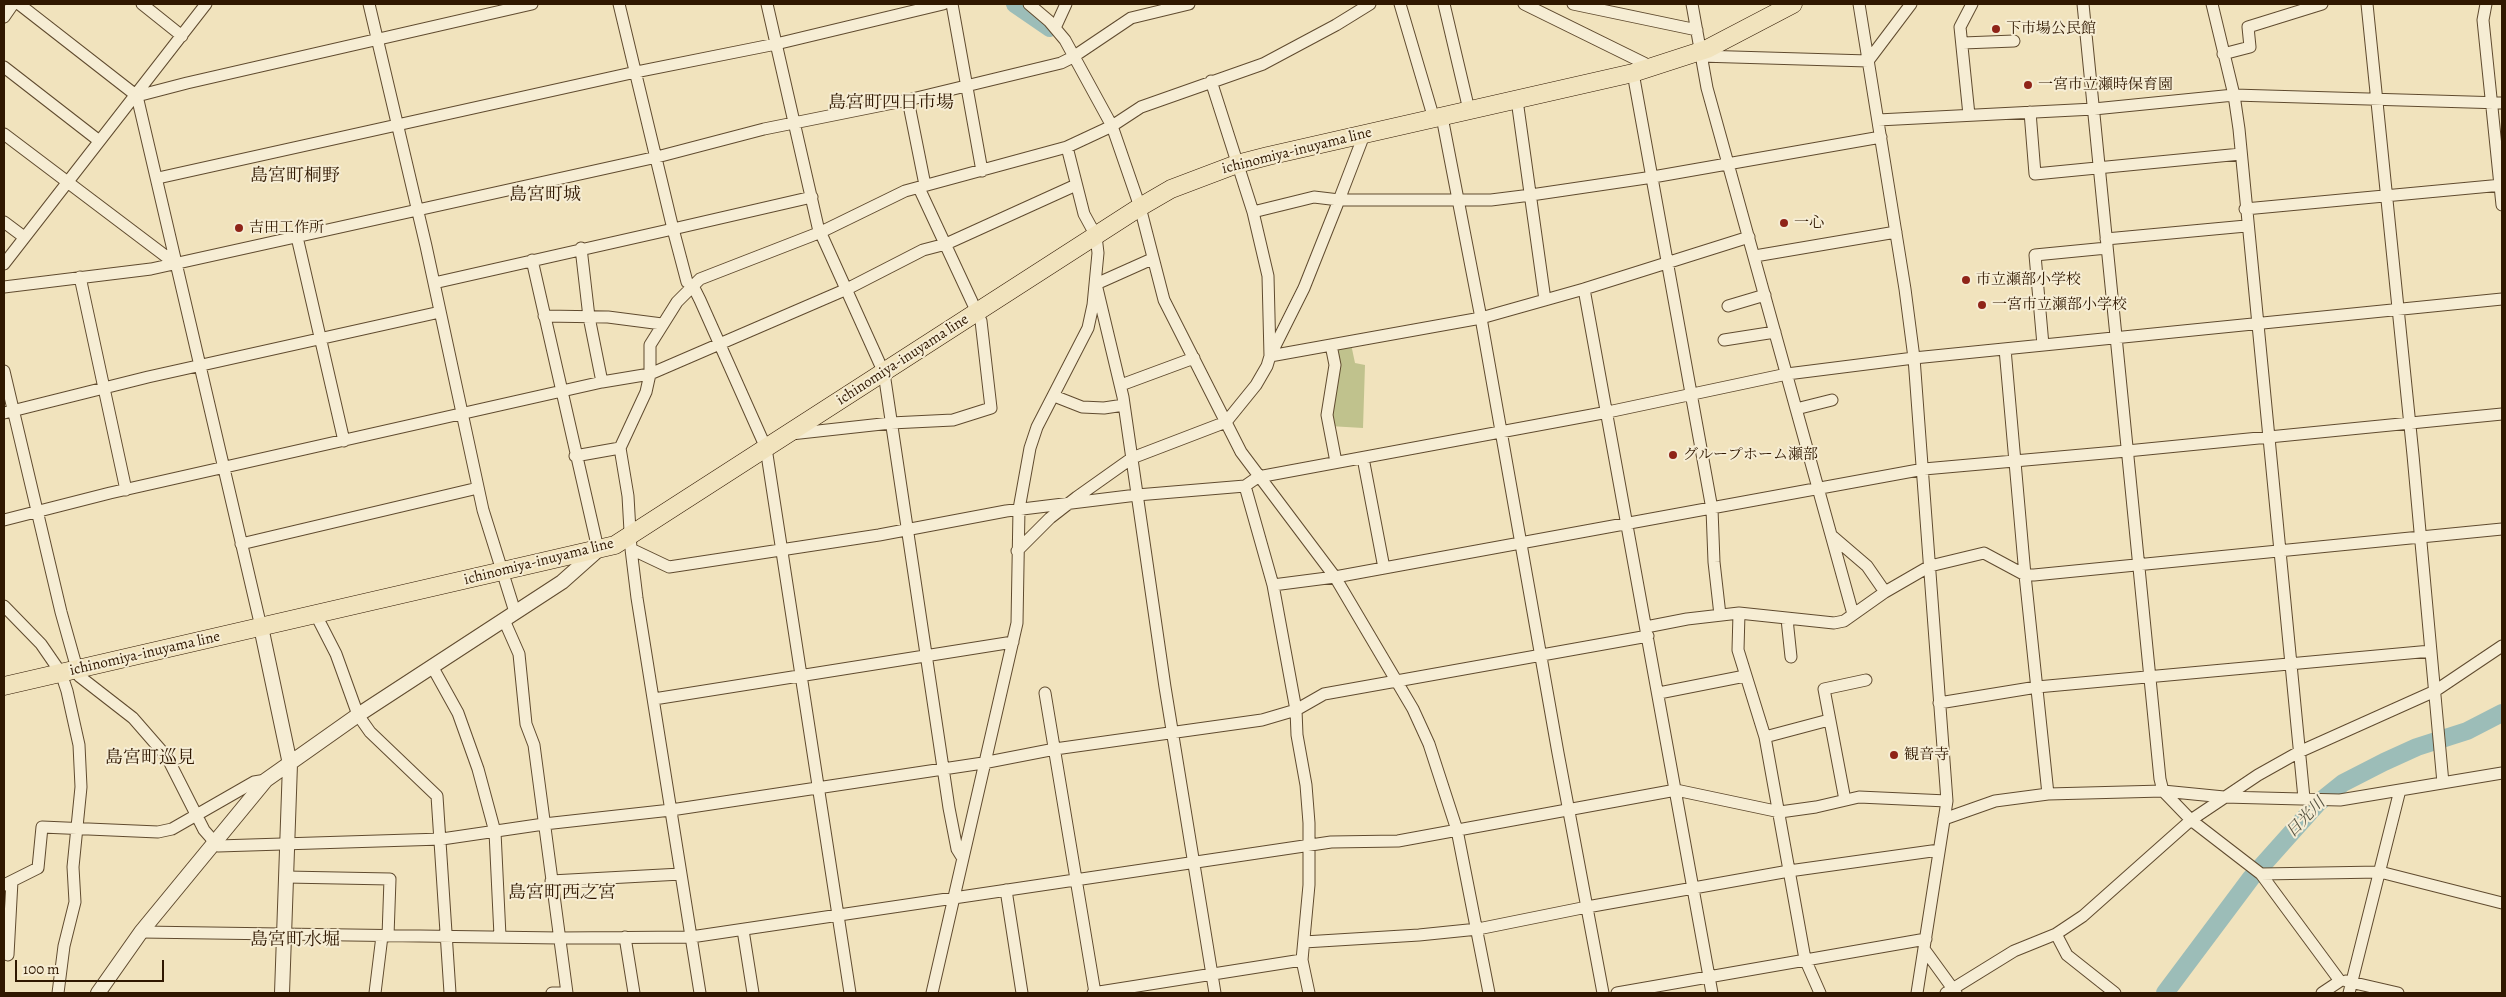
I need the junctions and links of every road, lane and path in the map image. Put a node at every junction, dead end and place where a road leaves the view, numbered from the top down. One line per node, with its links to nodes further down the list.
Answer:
1 (13, 4): 29 (street)
2 (19, 4): 47 (street)
3 (142, 4): 32 (street)
4 (206, 4): 32 (street)
5 (369, 4): 33 (street)
6 (532, 4): 33 (street)
7 (620, 4): 43 (street)
8 (767, 4): 36 (street)
9 (943, 4): 36 (street)
10 (952, 4): 46 (street)
11 (1029, 4): 30 (street)
12 (1066, 4): 30 (street)
13 (1189, 4): 39 (street)
14 (1370, 4): 45 (street)
15 (1400, 4): 57 (street)
16 (1444, 4): 54 (street)
17 (1524, 4): 42 (street)
18 (1573, 4): 31 (street)
19 (1692, 4): 31 (street)
20 (1793, 4): 37 (main road, ichinomiya-inuyama line)
21 (1859, 4): 40 (street)
22 (1911, 4): 40 (street)
23 (1972, 4): 35 (street)
24 (2083, 4): 53 (street)
25 (2212, 4): 38 (street)
26 (2322, 4): 38 (street)
27 (2367, 4): 51 (street)
28 (2486, 4): 52 (street)
29 (4, 17)
30 (1055, 28): 39 (street)
31 (1697, 30): 37 (street)
32 (182, 36): 47 (street)
33 (377, 39): 47 (street); 60 (street)
34 (2014, 41): 35 (street)
35 (1963, 43): 56 (street)
36 (776, 44): 43 (street); 59 (street)
37 (1700, 54): 40 (street); 42 (main road, ichinomiya-inuyama line); 69 (street)
38 (2223, 54): 48 (street)
39 (1073, 57): 46 (street); 61 (street)
40 (1868, 62): 58 (street)
41 (4, 67): 65 (street)
42 (1652, 67): 44 (main road, ichinomiya-inuyama line)
43 (636, 72): 60 (street); 68 (street)
44 (1633, 73): 50 (main road, ichinomiya-inuyama line); 73 (street)
45 (1212, 81): 61 (street); 70 (street)
46 (967, 86): 49 (street); 72 (street)
47 (136, 95): 65 (street); 74 (street)
48 (2234, 95): 51 (street); 53 (street); 67 (street)
49 (908, 100): 59 (street); 78 (street)
50 (1518, 100): 54 (main road, ichinomiya-inuyama line); 79 (street)
51 (2376, 100): 52 (street); 80 (street)
52 (2497, 103): 77 (street)
53 (2094, 109): 55 (street); 71 (street)
54 (1469, 110): 57 (main road, ichinomiya-inuyama line)
55 (2030, 112): 56 (street); 71 (street)
56 (1969, 115): 58 (street)
57 (1438, 118): 63 (main road, ichinomiya-inuyama line); 82 (street)
58 (1878, 120): 64 (street)
59 (794, 122): 68 (street); 81 (street)
60 (398, 124): 74 (street); 87 (street)
61 (1112, 126): 66 (street); 85 (street)
62 (4, 134): 75 (street)
63 (1364, 135): 70 (main road, ichinomiya-inuyama line); 83 (street)
64 (1881, 137): 69 (street); 93 (street)
65 (98, 140): 75 (street)
66 (1067, 147): 72 (street); 76 (street)
67 (2240, 154): 71 (street); 86 (street)
68 (657, 157): 87 (street); 91 (street)
69 (1728, 163): 73 (street); 97 (street)
70 (1237, 164): 85 (main road, ichinomiya-inuyama line); 88 (street)
71 (2100, 167): 99 (street)
72 (982, 171): 78 (street)
73 (1653, 177): 79 (street); 104 (street)
74 (158, 178): 106 (street)
75 (65, 182): 95 (street); 106 (street)
76 (1076, 185): 94 (street); 98 (street)
77 (2501, 185): 80 (street); 84 (street)
78 (922, 187): 92 (street); 98 (street)
79 (1531, 196): 82 (street); 116 (street)
80 (2386, 196): 86 (street); 118 (street)
81 (812, 197): 91 (street); 92 (street)
82 (1458, 199): 83 (street); 123 (street)
83 (1339, 200): 88 (street); 134 (street)
84 (2502, 205)
85 (1140, 207): 94 (main road, ichinomiya-inuyama line); 102 (street)
86 (2245, 208): 90 (street)
87 (418, 210): 96 (street); 108 (street)
88 (1252, 212): 134 (street)
89 (4, 222): 95 (street)
90 (2246, 226): 99 (street); 124 (street)
91 (673, 228): 100 (street); 110 (street)
92 (821, 232): 110 (street); 112 (street)
93 (1896, 232): 101 (street); 136 (street)
94 (1096, 236): 109 (street); 120 (main road, ichinomiya-inuyama line)
95 (24, 237): 105 (street)
96 (297, 237): 106 (street); 128 (street)
97 (1749, 237): 101 (street); 104 (street)
98 (946, 244): 112 (street); 120 (street)
99 (2107, 244): 127 (street); 132 (street)
100 (581, 248): 103 (street); 122 (street)
101 (1755, 256): 114 (street)
102 (1152, 259): 109 (street); 135 (street)
103 (532, 260): 108 (street); 121 (street)
104 (1666, 262): 113 (street); 147 (street)
105 (4, 264)
106 (176, 264): 107 (street); 137 (street)
107 (80, 277): 111 (street); 144 (street)
108 (434, 283): 119 (street)
109 (1096, 284): 143 (street); 146 (street)
110 (693, 286): 125 (street); 130 (street)
111 (4, 287)
112 (846, 289): 130 (street); 139 (street)
113 (1584, 289): 116 (street); 152 (street)
114 (1766, 295): 117 (street); 126 (street)
115 (2502, 299): 118 (street)
116 (1545, 300): 123 (street)
117 (1728, 306)
118 (2397, 310): 124 (street); 157 (street)
119 (440, 312): 128 (street); 154 (street)
120 (977, 312): 139 (main road, ichinomiya-inuyama line); 156 (street)
121 (544, 316): 122 (street); 145 (street)
122 (589, 317): 125 (street); 142 (street)
123 (1481, 318): 131 (street); 158 (street)
124 (2256, 323): 127 (street); 160 (street)
125 (662, 324): 140 (street)
126 (1776, 332): 129 (street); 141 (street)
127 (2116, 337): 132 (street); 164 (street)
128 (319, 338): 137 (street); 161 (street)
129 (1724, 340)
130 (720, 345): 140 (street); 163 (street)
131 (1331, 345): 134 (street); 168 (street)
132 (2043, 345): 133 (street)
133 (2005, 349): 136 (street); 169 (street)
134 (1270, 356): 155 (street)
135 (1194, 358): 143 (street); 155 (street)
136 (1914, 358): 141 (street); 171 (street)
137 (199, 365): 144 (street); 170 (street)
138 (4, 371): 151 (street)
139 (884, 373): 156 (street); 159 (main road, ichinomiya-inuyama line)
140 (650, 374): 142 (street); 162 (street)
141 (1787, 374): 147 (street); 150 (street)
142 (602, 382): 145 (street)
143 (1121, 385): 149 (street)
144 (103, 388): 151 (street); 176 (street)
145 (561, 392): 154 (street); 165 (street)
146 (1054, 396): 149 (street); 180 (street)
147 (1691, 396): 152 (street); 179 (street)
148 (1832, 400): 150 (street)
149 (1124, 404): 166 (street)
150 (1796, 409): 175 (street)
151 (9, 412): 181 (street)
152 (1608, 412): 158 (street); 183 (street)
153 (2502, 414): 157 (street)
154 (462, 415): 161 (street); 174 (street)
155 (1226, 422): 166 (street); 172 (street)
156 (890, 423): 159 (street); 184 (street)
157 (2409, 423): 160 (street); 187 (street)
158 (1501, 431): 167 (street); 190 (street)
159 (790, 434): 163 (main road, ichinomiya-inuyama line)
160 (2269, 437): 164 (street); 193 (street)
161 (344, 441): 170 (street)
162 (620, 448): 165 (street); 188 (street)
163 (766, 448): 188 (main road, ichinomiya-inuyama line); 192 (street)
164 (2128, 451): 169 (street); 195 (street)
165 (575, 456): 191 (street)
166 (1132, 458): 177 (street); 178 (street)
167 (1363, 458): 168 (street); 197 (street)
168 (1336, 462): 172 (street)
169 (2016, 462): 171 (street); 199 (street)
170 (223, 469): 176 (street); 189 (street)
171 (1924, 469): 175 (street); 196 (street)
172 (1258, 477): 173 (street); 200 (street)
173 (1245, 486): 177 (street); 201 (street)
174 (478, 488): 189 (street); 198 (street)
175 (1818, 489): 179 (street); 186 (street)
176 (126, 490): 181 (street)
177 (1137, 495): 178 (street); 236 (street)
178 (1068, 504): 180 (street); 194 (street)
179 (1712, 509): 183 (street); 207 (street)
180 (1019, 510): 184 (street); 194 (street)
181 (38, 511): 182 (street); 220 (street)
182 (4, 520)
183 (1627, 524): 190 (street); 211 (street)
184 (907, 529): 192 (street); 215 (street)
185 (2502, 529): 187 (street)
186 (1832, 536): 202 (street); 205 (street)
187 (2420, 537): 193 (street); 214 (street)
188 (631, 542): 191 (main road, ichinomiya-inuyama line); 192 (street); 231 (street)
189 (241, 544): 210 (street)
190 (1521, 544): 197 (street); 216 (street)
191 (598, 549): 198 (main road, ichinomiya-inuyama line); 208 (street)
192 (781, 550): 221 (street)
193 (2279, 550): 195 (street); 218 (street)
194 (1017, 551): 212 (street)
195 (2139, 564): 199 (street); 223 (street)
196 (1930, 566): 199 (street); 202 (street); 232 (street)
197 (1384, 568): 200 (street)
198 (502, 572): 206 (main road, ichinomiya-inuyama line); 208 (street)
199 (2025, 575): 227 (street)
200 (1335, 577): 201 (street); 225 (street)
201 (1273, 585): 233 (street)
202 (1885, 592): 205 (street)
203 (4, 606): 220 (street)
204 (1739, 613): 207 (street); 209 (street); 222 (street)
205 (1853, 614): 209 (street)
206 (316, 615): 210 (main road, ichinomiya-inuyama line); 234 (street)
207 (1720, 615): 211 (street)
208 (509, 616): 219 (street); 261 (street)
209 (1787, 619): 217 (street)
210 (261, 627): 220 (main road, ichinomiya-inuyama line); 241 (street)
211 (1647, 632): 216 (street); 230 (street)
212 (1012, 642): 215 (street); 240 (street)
213 (2502, 646): 228 (street)
214 (2430, 651): 218 (street); 228 (street)
215 (926, 655): 221 (street); 242 (street)
216 (1542, 657): 225 (street); 255 (street)
217 (1791, 657)
218 (2290, 664): 223 (street); 239 (street)
219 (433, 668): 234 (street); 264 (street)
220 (69, 672): 226 (main road, ichinomiya-inuyama line); 258 (street); 262 (street)
221 (800, 675): 231 (street); 246 (street)
222 (1745, 676): 230 (street); 237 (street)
223 (2150, 678): 227 (street); 249 (street)
224 (1866, 680): 235 (street)
225 (1398, 682): 233 (street); 263 (street)
226 (4, 686)
227 (2036, 687): 232 (street); 250 (street)
228 (2435, 692): 239 (street); 245 (street)
229 (1045, 693): 238 (street)
230 (1659, 693): 247 (street)
231 (654, 698): 256 (street)
232 (1939, 703): 254 (street)
233 (1296, 710): 236 (street); 268 (street)
234 (358, 715): 241 (street); 265 (street)
235 (1830, 720): 237 (street); 253 (street)
236 (1173, 732): 238 (street); 271 (street)
237 (1765, 736): 257 (street)
238 (1055, 749): 240 (street); 277 (street)
239 (2299, 752): 251 (street); 252 (street)
240 (984, 763): 242 (street); 270 (street)
241 (290, 764): 244 (street); 267 (street)
242 (943, 769): 246 (street); 270 (street)
243 (2502, 773): 245 (street)
244 (266, 780): 258 (street); 266 (street)
245 (2443, 783): 248 (street)
246 (817, 788): 256 (street); 285 (street)
247 (1676, 790): 255 (street); 257 (street); 280 (street)
248 (2400, 790): 252 (street); 274 (street)
249 (2163, 791): 250 (street); 251 (street); 260 (street)
250 (2048, 794): 259 (street)
251 (2224, 798): 252 (street); 260 (street)
252 (2309, 799)
253 (1845, 800): 254 (street); 257 (street)
254 (1947, 801): 259 (street)
255 (1569, 809): 263 (street); 284 (street)
256 (671, 810): 261 (street); 275 (street)
257 (1780, 812): 272 (street)
258 (196, 816): 262 (street); 266 (street)
259 (1944, 819): 269 (street)
260 (2191, 820): 273 (street); 290 (street)
261 (544, 824): 264 (street); 278 (street)
262 (78, 829): 279 (street); 307 (street)
263 (1457, 830): 268 (street); 287 (street)
264 (495, 832): 265 (street); 292 (street)
265 (442, 839): 267 (street); 293 (street)
266 (214, 841): 267 (street); 288 (street)
267 (286, 844): 276 (street)
268 (1310, 845): 271 (street); 297 (street)
269 (1939, 850): 272 (street); 298 (street)
270 (962, 857): 282 (street)
271 (1194, 862): 277 (street); 302 (street)
272 (1789, 871): 280 (street); 300 (street)
273 (2258, 872): 274 (street); 304 (street)
274 (2380, 872): 283 (street); 304 (street)
275 (681, 874): 278 (street); 295 (street)
276 (286, 877): 289 (street); 291 (street)
277 (1077, 880): 281 (street); 319 (street)
278 (551, 881): 296 (street)
279 (8, 883): 299 (street)
280 (1694, 889): 284 (street); 303 (street)
281 (1006, 890): 282 (street); 318 (street)
282 (952, 898): 285 (street); 317 (street)
283 (2502, 903)
284 (1587, 907): 287 (street); 323 (street)
285 (837, 916): 286 (street); 316 (street)
286 (743, 930): 295 (street); 315 (street)
287 (1478, 930): 297 (street); 322 (street)
288 (141, 932): 289 (street); 305 (street)
289 (284, 934): 291 (street); 308 (street)
290 (2056, 934): 306 (street); 328 (street)
291 (385, 936): 293 (street); 309 (street)
292 (500, 936): 293 (street); 296 (street)
293 (447, 937): 310 (street)
294 (625, 937): 295 (street); 296 (street); 313 (street)
295 (691, 937): 314 (street)
296 (559, 938): 312 (street)
297 (1304, 942): 301 (street)
298 (1925, 944): 300 (street); 306 (street); 327 (street)
299 (8, 955)
300 (1805, 959): 303 (street); 326 (street)
301 (1302, 960): 302 (street); 321 (street)
302 (1212, 974): 319 (street); 320 (street)
303 (1709, 976): 324 (street); 325 (street)
304 (2347, 985): 329 (street); 330 (street)
305 (100, 992)
306 (1951, 992)
307 (58, 993)
308 (282, 993)
309 (375, 993)
310 (450, 993)
311 (552, 993): 312 (street)
312 (567, 993)
313 (634, 993)
314 (700, 993)
315 (753, 993)
316 (850, 993)
317 (932, 993)
318 (1022, 993)
319 (1094, 993)
320 (1215, 993)
321 (1309, 993)
322 (1489, 993)
323 (1603, 993)
324 (1617, 993)
325 (1712, 993)
326 (1820, 993)
327 (1916, 993)
328 (2115, 993)
329 (2322, 993)
330 (2398, 993)

